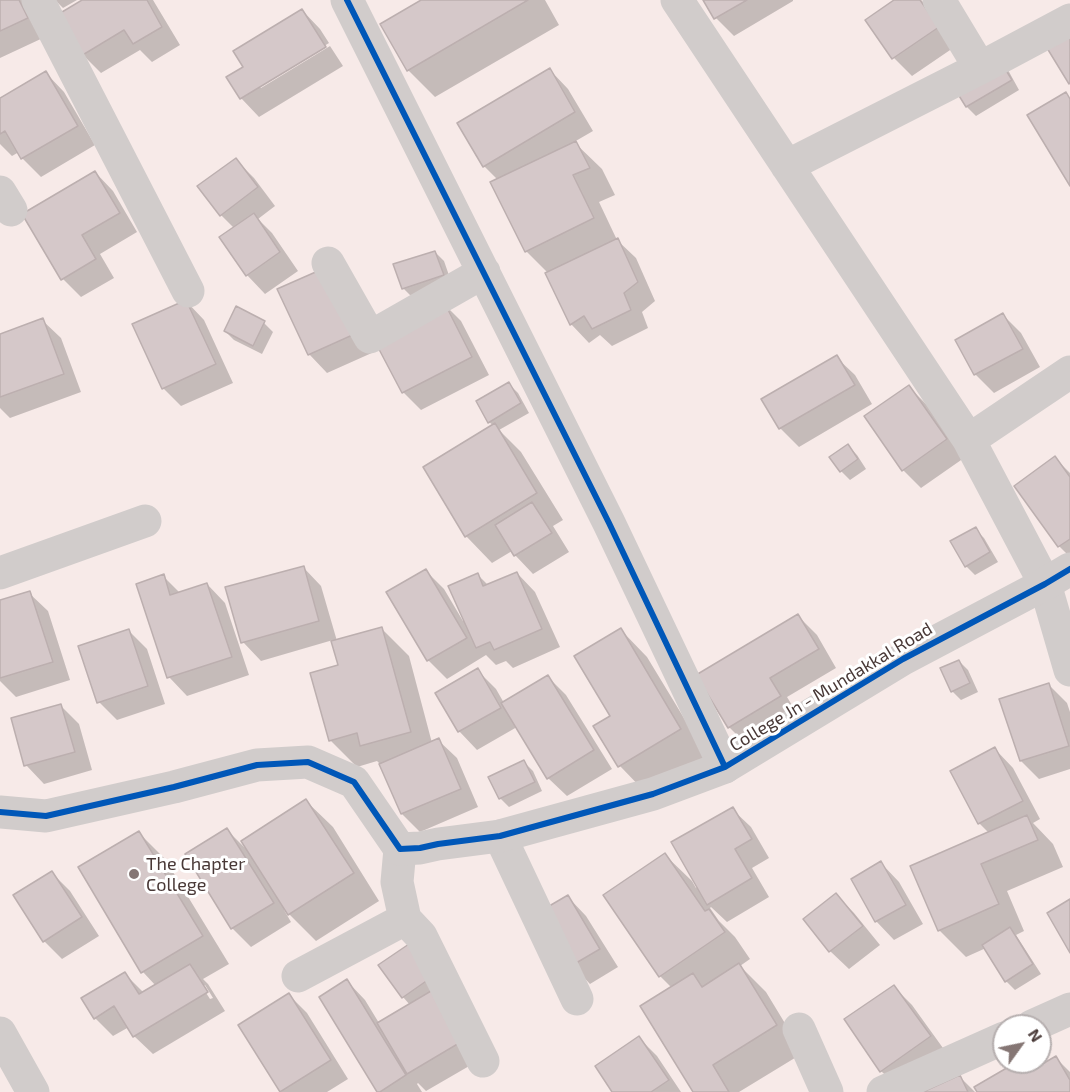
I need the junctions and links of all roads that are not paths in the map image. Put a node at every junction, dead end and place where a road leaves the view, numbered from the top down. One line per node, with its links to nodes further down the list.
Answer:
1 (38, 0): 10 (street)
2 (347, 0): 9 (street)
3 (676, 0): 7 (street)
4 (939, 0): 6 (street)
5 (1070, 20): 6 (street)
6 (980, 68): 7 (street)
7 (787, 166): 12 (street)
8 (328, 263): 9 (street)
9 (484, 272): 17 (street)
10 (188, 291)
11 (1070, 372): 12 (street)
12 (969, 440): 15 (street)
13 (145, 520): 14 (street)
14 (0, 573)
15 (1058, 577): 16 (street); 17 (street, College Jn - Mundakkal Road)
16 (1070, 669)
17 (725, 767): 19 (street, College Jn - Mundakkal Road)
18 (0, 812): 20 (street)
19 (500, 836): 20 (street, College Jn - Mundakkal Road); 23 (street)
20 (400, 849): 21 (street)
21 (405, 919): 22 (street); 29 (street)
22 (298, 976)
23 (577, 999)
24 (1070, 1009): 25 (street)
25 (1052, 1017)
26 (799, 1029): 31 (street)
27 (0, 1033): 30 (street)
28 (992, 1043): 32 (street)
29 (483, 1061)
30 (33, 1092)
31 (827, 1092)
32 (884, 1092)

